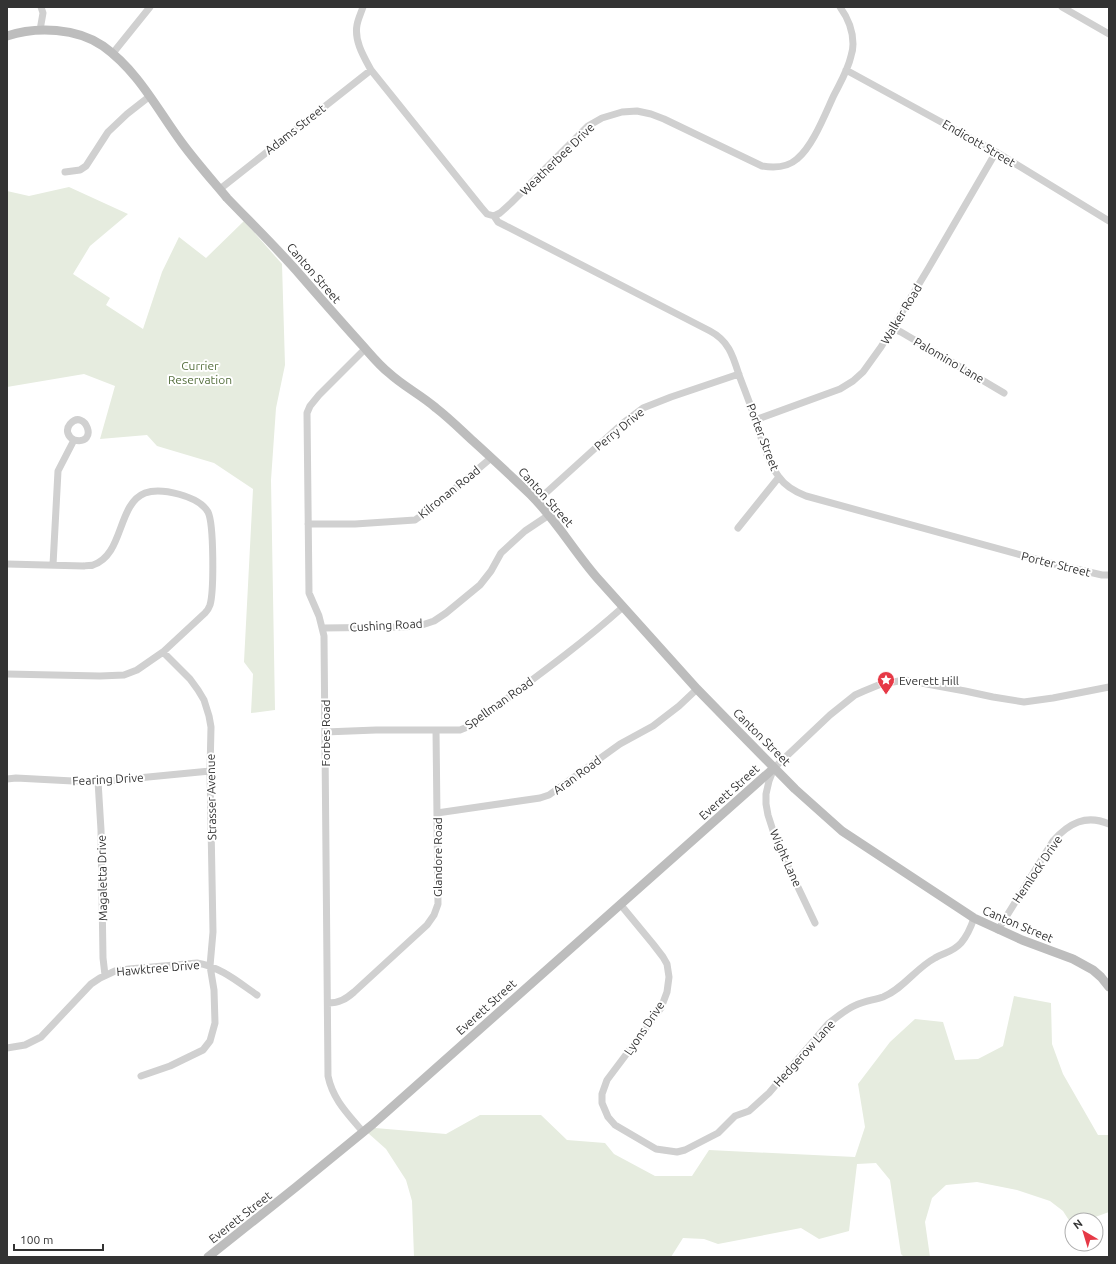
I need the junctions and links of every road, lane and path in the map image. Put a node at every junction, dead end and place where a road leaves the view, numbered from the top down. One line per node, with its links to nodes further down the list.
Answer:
1 (41, 7): 6 (street)
2 (150, 7): 9 (street)
3 (363, 7): 10 (street)
4 (840, 7): 11 (street, Weatherbee Drive)
5 (1062, 7): 7 (street)
6 (40, 30): 8 (main road, Canton Street); 9 (main road, Canton Street)
7 (1109, 34)
8 (7, 36)
9 (113, 53): 12 (main road, Canton Street)
10 (371, 70): 15 (street, Adams Street); 16 (street)
11 (846, 70): 13 (street, Endicott Street); 16 (street, Weatherbee Drive)
12 (150, 96): 14 (street); 15 (main road, Canton Street)
13 (996, 152): 17 (street, Endicott Street); 18 (street, Walker Road)
14 (65, 172)
15 (220, 189): 19 (main road, Canton Street)
16 (494, 216): 20 (street, Porter Street)
17 (1109, 221)
18 (892, 328): 21 (street, Palomino Lane); 22 (street, Walker Road)
19 (365, 349): 24 (main road, Canton Street); 28 (street, Forbes Road)
20 (739, 374): 22 (street, Porter Street); 26 (street, Perry Drive)
21 (1004, 393)
22 (755, 420): 25 (street, Porter Street)
23 (74, 440): 31 (street)
24 (492, 458): 26 (main road, Canton Street); 28 (street, Kilronan Road)
25 (779, 477): 29 (street); 32 (street, Porter Street)
26 (537, 501): 27 (main road, Canton Street)
27 (549, 515): 33 (main road, Canton Street); 34 (street, Cushing Road)
28 (308, 524): 34 (street, Forbes Road)
29 (738, 528)
30 (7, 564): 31 (street)
31 (53, 565): 35 (street)
32 (1109, 575)
33 (623, 607): 38 (main road, Canton Street); 39 (street, Spellman Road)
34 (323, 628): 40 (street, Forbes Road)
35 (163, 652): 36 (street); 42 (street, Strasser Avenue)
36 (7, 674)
37 (1109, 687): 41 (street)
38 (697, 689): 41 (main road, Canton Street); 45 (street, Aran Road)
39 (436, 730): 40 (street, Spellman Road); 45 (street, Glandore Road)
40 (325, 732): 55 (street, Forbes Road)
41 (774, 768): 47 (main road, Everett Street); 48 (main road, Canton Street); 49 (street, Wight Lane)
42 (210, 771): 44 (street, Fearing Drive); 51 (street, Strasser Avenue)
43 (7, 779): 44 (street, Fearing Drive)
44 (98, 781): 52 (street, Magaletta Drive)
45 (437, 813): 55 (street, Glandore Road)
46 (1109, 824): 50 (street, Hemlock Drive)
47 (620, 904): 58 (street, Lyons Drive); 59 (main road, Everett Street)
48 (974, 918): 50 (main road, Canton Street); 58 (street, Hedgerow Lane)
49 (815, 922)
50 (998, 930): 53 (main road, Canton Street)
51 (210, 966): 52 (street, Hawktree Drive); 54 (street, Hawktree Drive); 57 (street, Strasser Avenue)
52 (105, 975): 56 (street, Hawktree Drive)
53 (1109, 987)
54 (257, 995)
55 (328, 1003): 59 (street, Forbes Road)
56 (7, 1048)
57 (141, 1076)
58 (624, 1130)
59 (363, 1132): 60 (main road, Everett Street)
60 (208, 1257)

